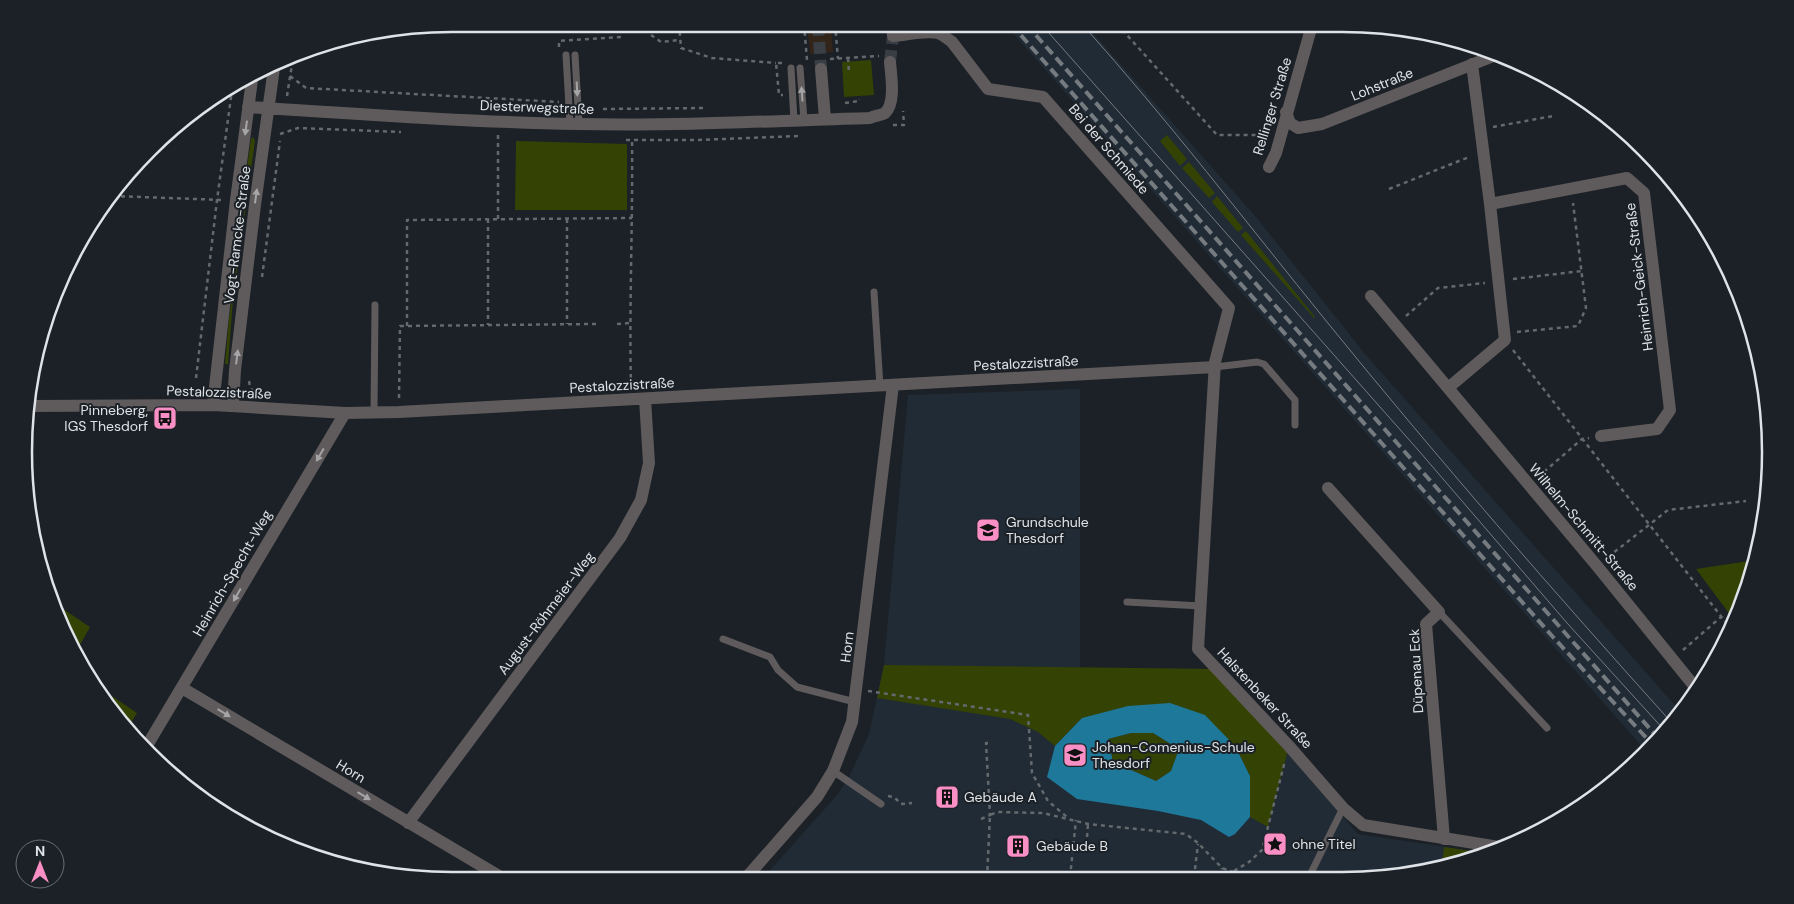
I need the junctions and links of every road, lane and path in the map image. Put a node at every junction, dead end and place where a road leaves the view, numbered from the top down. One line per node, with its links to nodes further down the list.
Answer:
1 (680, 32): 9 (path)
2 (804, 32): 17 (path)
3 (836, 32): 15 (path)
4 (930, 32): 69 (street, Bei der Schmiede)
5 (1124, 32): 45 (path)
6 (1310, 32): 35 (street, Rellinger Straße)
7 (651, 35): 9 (path)
8 (621, 37): 10 (path)
9 (680, 40): 18 (path)
10 (559, 48)
11 (566, 55): 40 (lane)
12 (575, 55): 40 (lane, one-way to 40)
13 (848, 58): 15 (path); 16 (path); 27 (path)
14 (1487, 58): 22 (street, Lohstraße)
15 (838, 59): 20 (path)
16 (886, 59): 37 (street, Diesterwegstraße)
17 (807, 61): 20 (path); 23 (path)
18 (776, 63): 19 (path); 25 (path)
19 (784, 63)
20 (820, 63): 37 (street)
21 (292, 64): 34 (path)
22 (1472, 64): 35 (street, Lohstraße); 44 (street)
23 (800, 65): 38 (lane, one-way to 23)
24 (791, 68): 38 (lane)
25 (777, 69)
26 (273, 72): 33 (street, Vogt-Ramcke-Straße)
27 (849, 74)
28 (251, 84): 32 (street, Vogt-Ramcke-Straße)
29 (231, 96): 51 (path)
30 (859, 99): 31 (path)
31 (845, 102)
32 (248, 107): 33 (street, Diesterwegstraße); 52 (street, Vogt-Ramcke-Straße, one-way to 52)
33 (268, 108): 34 (street, Diesterwegstraße); 79 (street, Vogt-Ramcke-Straße, one-way to 33)
34 (284, 108): 39 (street, Diesterwegstraße); 58 (path)
35 (1286, 112): 45 (street, Rellinger Straße)
36 (1553, 116): 44 (path)
37 (825, 119): 38 (street, Diesterwegstraße)
38 (799, 120): 41 (street, Diesterwegstraße)
39 (496, 121): 40 (street, Diesterwegstraße); 57 (path)
40 (575, 124): 41 (street, Diesterwegstraße)
41 (632, 125): 54 (path)
42 (898, 125): 43 (path)
43 (904, 125)
44 (1479, 129): 46 (street)
45 (1280, 135): 47 (street, Rellinger Straße)
46 (1482, 152): 48 (path); 53 (street)
47 (1269, 167)
48 (1389, 189)
49 (1571, 189): 53 (street, Heinrich-Geick-Straße); 68 (path); 84 (street, Heinrich-Geick-Straße)
50 (120, 196): 51 (path)
51 (217, 200): 52 (path); 70 (path)
52 (236, 200): 77 (street, Vogt-Ramcke-Straße)
53 (1490, 204): 68 (street)
54 (632, 218): 56 (path); 62 (path)
55 (488, 219): 57 (path); 66 (path); 67 (path)
56 (568, 219): 57 (path); 63 (path)
57 (498, 220)
58 (261, 282)
59 (874, 292): 72 (lane)
60 (1371, 296): 73 (street, Wilhelm-Schmitt-Straße)
61 (375, 305): 82 (lane)
62 (630, 323): 65 (path); 76 (path)
63 (568, 324): 64 (path); 67 (path)
64 (596, 324)
65 (617, 324)
66 (407, 326): 67 (path); 80 (path)
67 (488, 326)
68 (1505, 336): 73 (street); 85 (path)
69 (1215, 367): 72 (street, Pestalozzistraße); 83 (lane); 92 (street, Halstenbeker Straße)
70 (196, 378)
71 (249, 380): 74 (path)
72 (886, 385): 75 (street, Pestalozzistraße); 100 (street, Horn)
73 (1448, 388): 86 (street, Wilhelm-Schmitt-Straße)
74 (259, 397)
75 (645, 399): 76 (street, Pestalozzistraße); 113 (street, August-Röhmeier-Weg)
76 (631, 400): 80 (street, Pestalozzistraße)
77 (213, 405): 78 (street, Pestalozzistraße); 79 (street, Pestalozzistraße)
78 (35, 406)
79 (233, 406): 81 (street, Pestalozzistraße)
80 (399, 412): 82 (street, Pestalozzistraße)
81 (346, 413): 82 (street, Pestalozzistraße); 99 (street, Heinrich-Specht-Weg, one-way to 99)
82 (374, 413)
83 (1295, 425)
84 (1601, 436): 85 (path)
85 (1582, 439): 86 (path); 89 (path)
86 (1529, 484): 90 (street, Wilhelm-Schmitt-Straße)
87 (1328, 488): 93 (street)
88 (1746, 500): 89 (path)
89 (1649, 525): 90 (path); 94 (path)
90 (1597, 566): 97 (street, Wilhelm-Schmitt-Straße)
91 (1127, 602): 92 (lane)
92 (1201, 606): 104 (street, Halstenbeker Straße)
93 (1439, 612): 101 (lane); 116 (street, Düpenau Eck)
94 (1722, 617): 95 (path); 97 (path)
95 (1726, 622)
96 (723, 639): 100 (lane)
97 (1672, 659): 98 (street, Wilhelm-Schmitt-Straße)
98 (1692, 683)
99 (182, 688): 102 (street, Heinrich-Specht-Weg); 113 (street, Horn, one-way to 113)
100 (856, 696): 105 (street, Horn); 110 (path)
101 (1547, 728)
102 (149, 742)
103 (992, 743): 109 (path)
104 (1289, 746): 108 (street, Halstenbeker Straße); 126 (path)
105 (833, 771): 106 (lane); 121 (street, Horn)
106 (877, 802): 107 (path)
107 (912, 803)
108 (1343, 808): 116 (street, Halstenbeker Straße); 127 (lane)
109 (990, 814): 110 (path); 111 (path); 122 (path)
110 (1068, 818): 112 (path)
111 (980, 819)
112 (1076, 820): 114 (path); 123 (path)
113 (408, 822): 120 (street, Horn)
114 (1088, 824): 115 (path); 117 (path)
115 (1087, 837)
116 (1444, 839): 118 (street, Halstenbeker Straße)
117 (1198, 842): 119 (path); 124 (path)
118 (1487, 845)
119 (1222, 868): 125 (path); 126 (path)
120 (492, 872)
121 (751, 872)
122 (986, 872)
123 (1071, 872)
124 (1195, 872)
125 (1221, 872)
126 (1233, 872)
127 (1311, 872)

